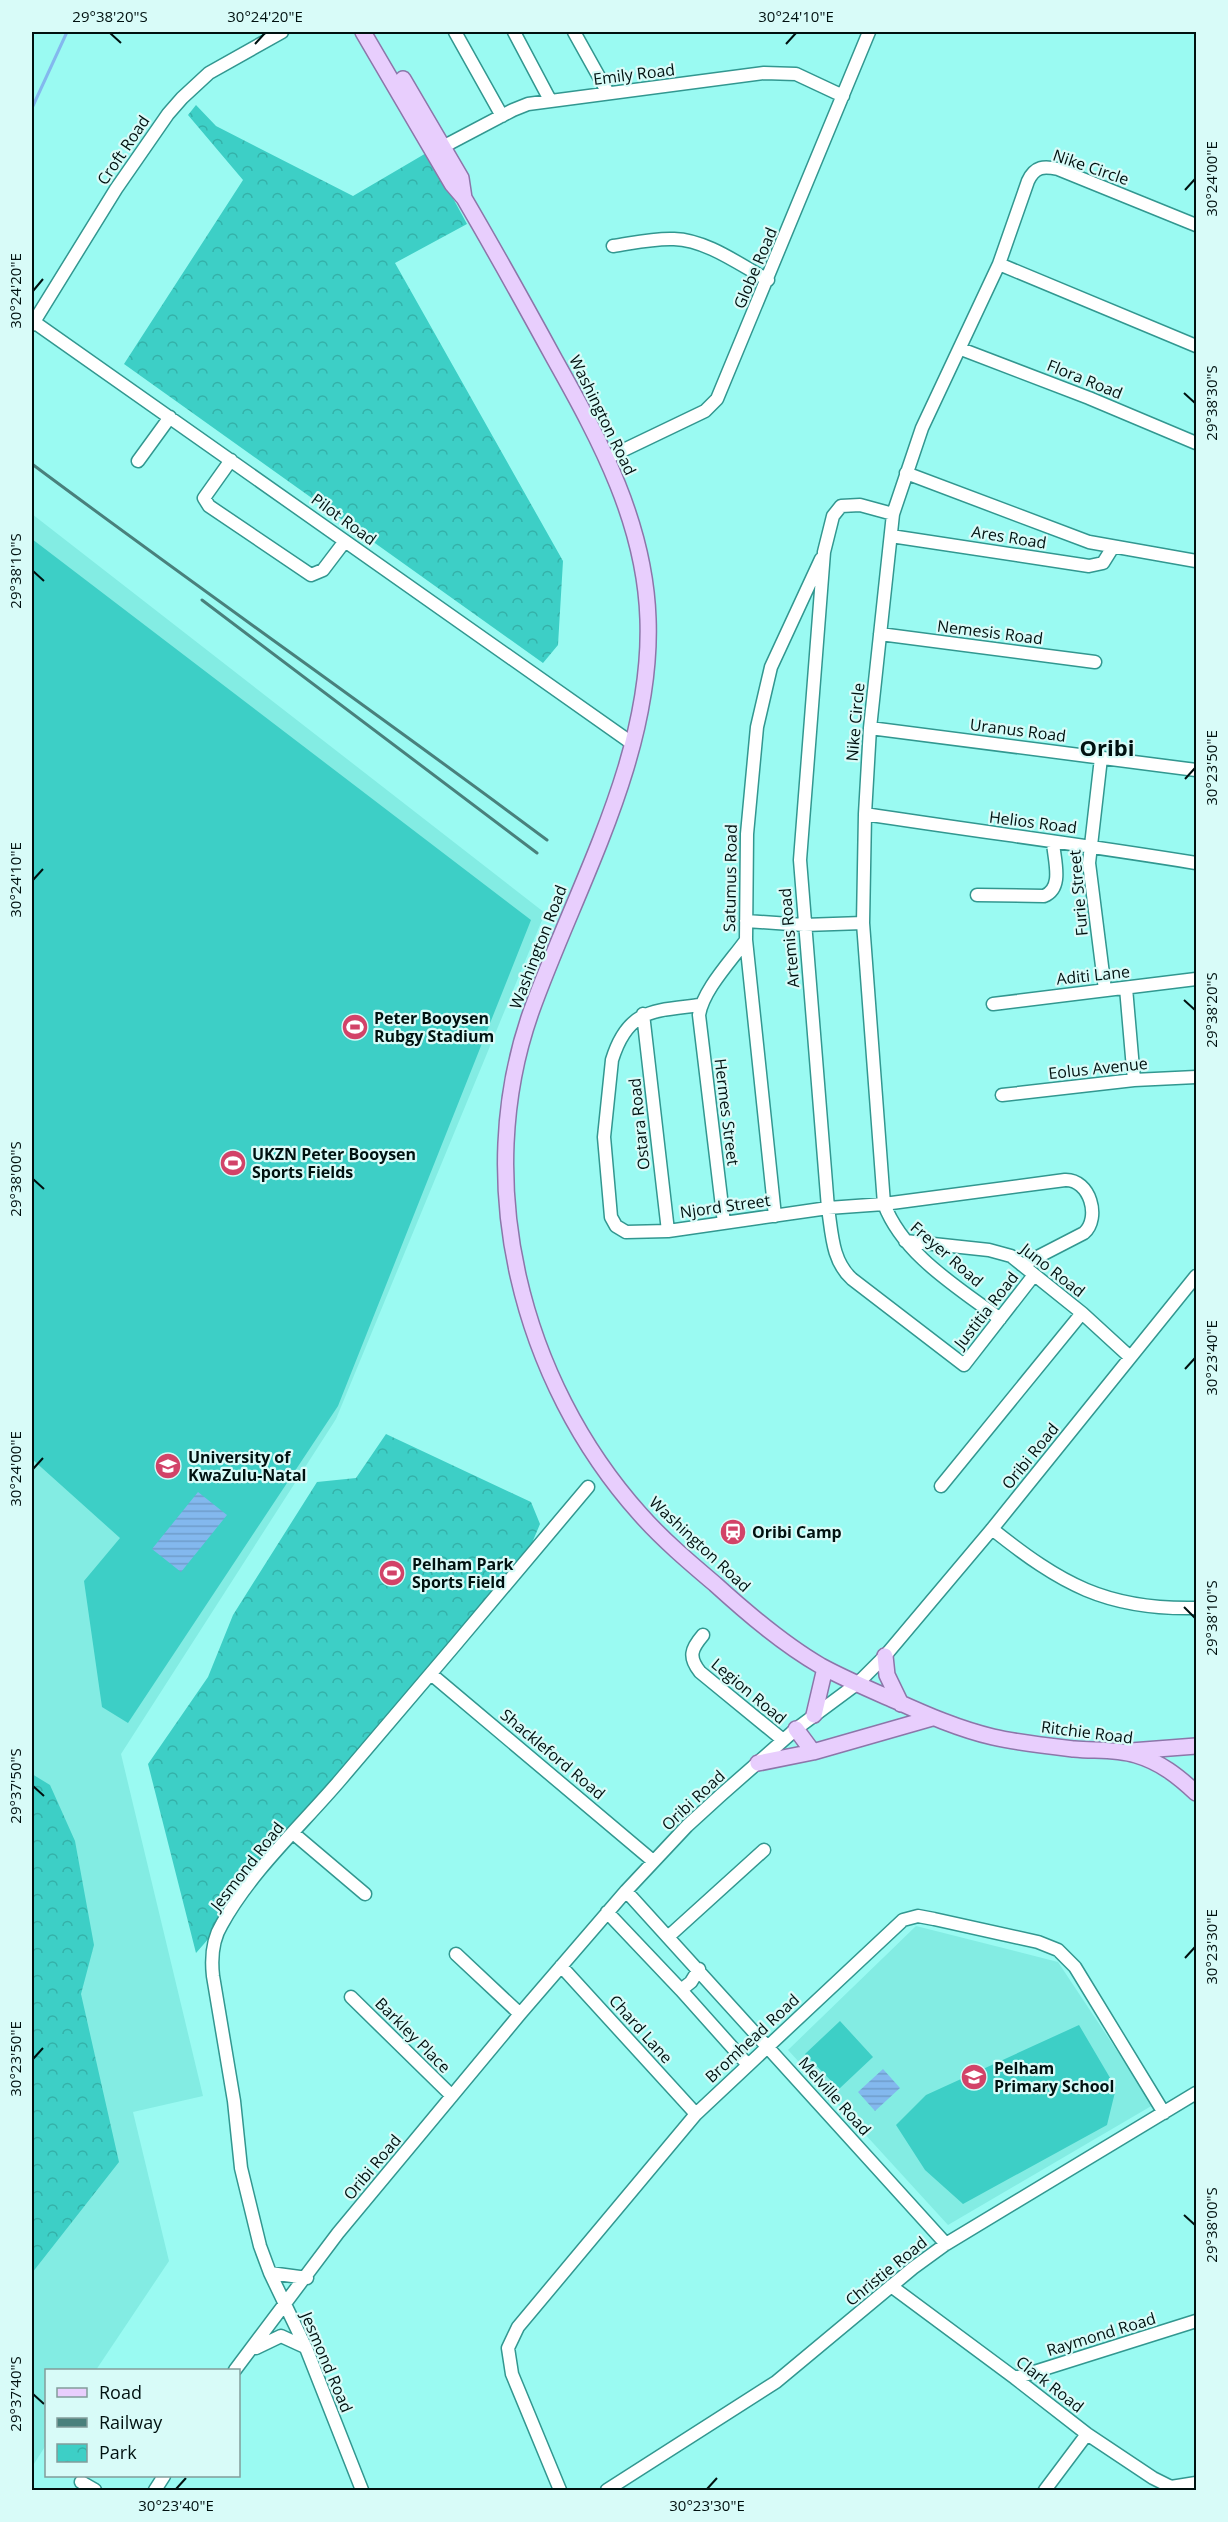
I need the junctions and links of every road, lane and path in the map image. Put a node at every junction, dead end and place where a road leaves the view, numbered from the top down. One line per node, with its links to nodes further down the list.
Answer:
1 (282, 32): 17 (street, Croft Road)
2 (363, 32): 12 (main road, Washington Road)
3 (375, 32): 12 (main road, Washington Road)
4 (455, 32): 11 (street)
5 (514, 32): 10 (street)
6 (574, 32): 8 (street)
7 (869, 32): 9 (street, Globe Road)
8 (608, 93): 9 (street, Emily Road); 10 (street, Emily Road)
9 (843, 96): 16 (street, Globe Road)
10 (550, 100): 11 (street, Emily Road)
11 (502, 116): 12 (street, Emily Road)
12 (439, 149): 22 (main road, Washington Road)
13 (1197, 225): 15 (street, Nike Circle)
14 (613, 246): 16 (street)
15 (999, 264): 18 (street); 19 (street, Nike Circle)
16 (768, 280): 22 (street, Globe Road)
17 (33, 324): 20 (street, Pilot Road)
18 (1197, 345)
19 (961, 349): 21 (street, Flora Road); 25 (street, Nike Circle)
20 (170, 417): 23 (street, Pilot Road); 24 (street)
21 (1197, 442)
22 (607, 458): 35 (main road, Washington Road)
23 (231, 460): 28 (street, Pilot Road); 28 (street)
24 (138, 461)
25 (906, 473): 26 (street, Nike Circle); 29 (street, Ares Road)
26 (893, 514): 27 (street, Nike Circle); 30 (street, Artemis Road)
27 (891, 536): 29 (street, Ares Road); 32 (street, Nike Circle)
28 (345, 541): 35 (street, Pilot Road)
29 (1113, 547): 31 (street, Ares Road)
30 (824, 552): 43 (street, Satumus Road); 45 (street, Artemis Road)
31 (1197, 561)
32 (880, 634): 33 (street, Nemesis Road); 34 (street, Nike Circle)
33 (1095, 662)
34 (870, 728): 36 (street, Uranus Road); 38 (street, Nike Circle)
35 (633, 744): 75 (main road, Washington Road)
36 (1101, 758): 37 (street, Uranus Road); 40 (street, Furie Street)
37 (1197, 770)
38 (865, 814): 39 (street, Helios Road); 44 (street, Nike Circle)
39 (1053, 842): 40 (street, Helios Road); 42 (street)
40 (1089, 845): 41 (street, Helios Road); 49 (street, Furie Street)
41 (1197, 863)
42 (977, 895)
43 (746, 921): 45 (street); 46 (street, Satumus Road)
44 (863, 923): 45 (street); 56 (street, Nike Circle)
45 (804, 925): 57 (street, Artemis Road)
46 (746, 940): 51 (street); 58 (street, Satumus Road)
47 (1197, 979): 48 (street, Aditi Lane)
48 (1126, 988): 49 (street, Aditi Lane); 54 (street)
49 (1105, 990): 50 (street, Aditi Lane)
50 (993, 1004)
51 (700, 1005): 52 (street); 59 (street, Hermes Street)
52 (643, 1014): 60 (street, Ostara Road); 60 (street, Njord Street)
53 (1197, 1077): 54 (street, Eolus Avenue)
54 (1134, 1080): 55 (street, Eolus Avenue)
55 (1002, 1095)
56 (884, 1204): 57 (street, Njord Street); 61 (street, Freyer Road); 62 (street, Njord Street)
57 (828, 1208): 58 (street, Njord Street); 68 (street, Artemis Road)
58 (776, 1216): 59 (street, Njord Street)
59 (724, 1223): 60 (street, Njord Street)
60 (668, 1231)
61 (904, 1241): 62 (street, Juno Road); 66 (street, Freyer Road)
62 (1022, 1265): 63 (street, Juno Road)
63 (1034, 1275): 65 (street, Juno Road); 66 (street, Justitia Road)
64 (1197, 1276): 67 (street, Oribi Road)
65 (1082, 1313): 67 (street, Juno Road); 70 (street)
66 (1000, 1320): 68 (street, Justitia Road)
67 (1130, 1357): 71 (street, Oribi Road)
68 (964, 1365)
69 (588, 1486): 76 (street, Jesmond Road)
70 (941, 1486)
71 (992, 1529): 72 (street); 74 (street, Oribi Road)
72 (1197, 1608)
73 (703, 1635): 83 (street, Legion Road)
74 (885, 1656): 77 (street, Oribi Road); 78 (main road)
75 (825, 1668): 77 (main road, Washington Road); 79 (main road)
76 (431, 1674): 89 (street, Jesmond Road); 91 (street, Shackleford Road)
77 (858, 1683): 78 (main road, Washington Road); 79 (street, Oribi Road)
78 (901, 1704): 80 (main road, Washington Road)
79 (814, 1715): 81 (street, Oribi Road)
80 (932, 1718): 82 (main road, Washington Road); 85 (main road)
81 (796, 1729): 83 (street, Oribi Road); 85 (main road)
82 (964, 1729): 86 (main road, Ritchie Road)
83 (783, 1740): 87 (street, Oribi Road)
84 (1197, 1746): 86 (main road)
85 (813, 1752): 87 (main road)
86 (1122, 1752): 88 (main road, Ritchie Road)
87 (758, 1763): 91 (street, Oribi Road)
88 (1196, 1790)
89 (293, 1833): 93 (street); 109 (street, Jesmond Road)
90 (764, 1850): 95 (street)
91 (653, 1861): 92 (street, Oribi Road)
92 (626, 1890): 94 (street, Oribi Road); 95 (street, Melville Road)
93 (365, 1894)
94 (607, 1912): 97 (street, Oribi Road); 99 (street)
95 (669, 1936): 98 (street, Melville Road)
96 (456, 1954): 101 (street)
97 (561, 1966): 101 (street, Oribi Road); 107 (street, Chard Lane)
98 (699, 1969): 99 (street); 102 (street, Melville Road)
99 (681, 1990): 103 (street)
100 (351, 1997): 105 (street, Barkley Place)
101 (520, 2014): 105 (street, Oribi Road)
102 (769, 2046): 103 (street, Bromhead Road); 106 (street, Bromhead Road); 108 (street, Melville Road)
103 (748, 2065): 107 (street, Bromhead Road)
104 (1197, 2093): 106 (street, Christie Road)
105 (452, 2096): 110 (street, Oribi Road)
106 (1164, 2113): 108 (street, Christie Road)
107 (696, 2114): 125 (street, Bromhead Road)
108 (946, 2244): 111 (street, Christie Road)
109 (270, 2273): 110 (street); 112 (street, Jesmond Road)
110 (307, 2278): 112 (street, Oribi Road)
111 (891, 2286): 117 (street, Clark Road); 126 (street, Christie Road)
112 (285, 2306): 114 (street, Jesmond Road); 115 (street, Oribi Road)
113 (1197, 2321): 117 (street, Raymond Road)
114 (306, 2348): 115 (street); 124 (street, Jesmond Road)
115 (250, 2351): 116 (street, Oribi Road)
116 (236, 2369)
117 (1015, 2378): 118 (street, Clark Road)
118 (1087, 2434): 121 (street, Clark Road); 127 (street)
119 (163, 2477): 123 (street)
120 (81, 2482): 122 (street)
121 (1197, 2483)
122 (94, 2490)
123 (155, 2490)
124 (362, 2490)
125 (560, 2490)
126 (607, 2490)
127 (1045, 2490)

